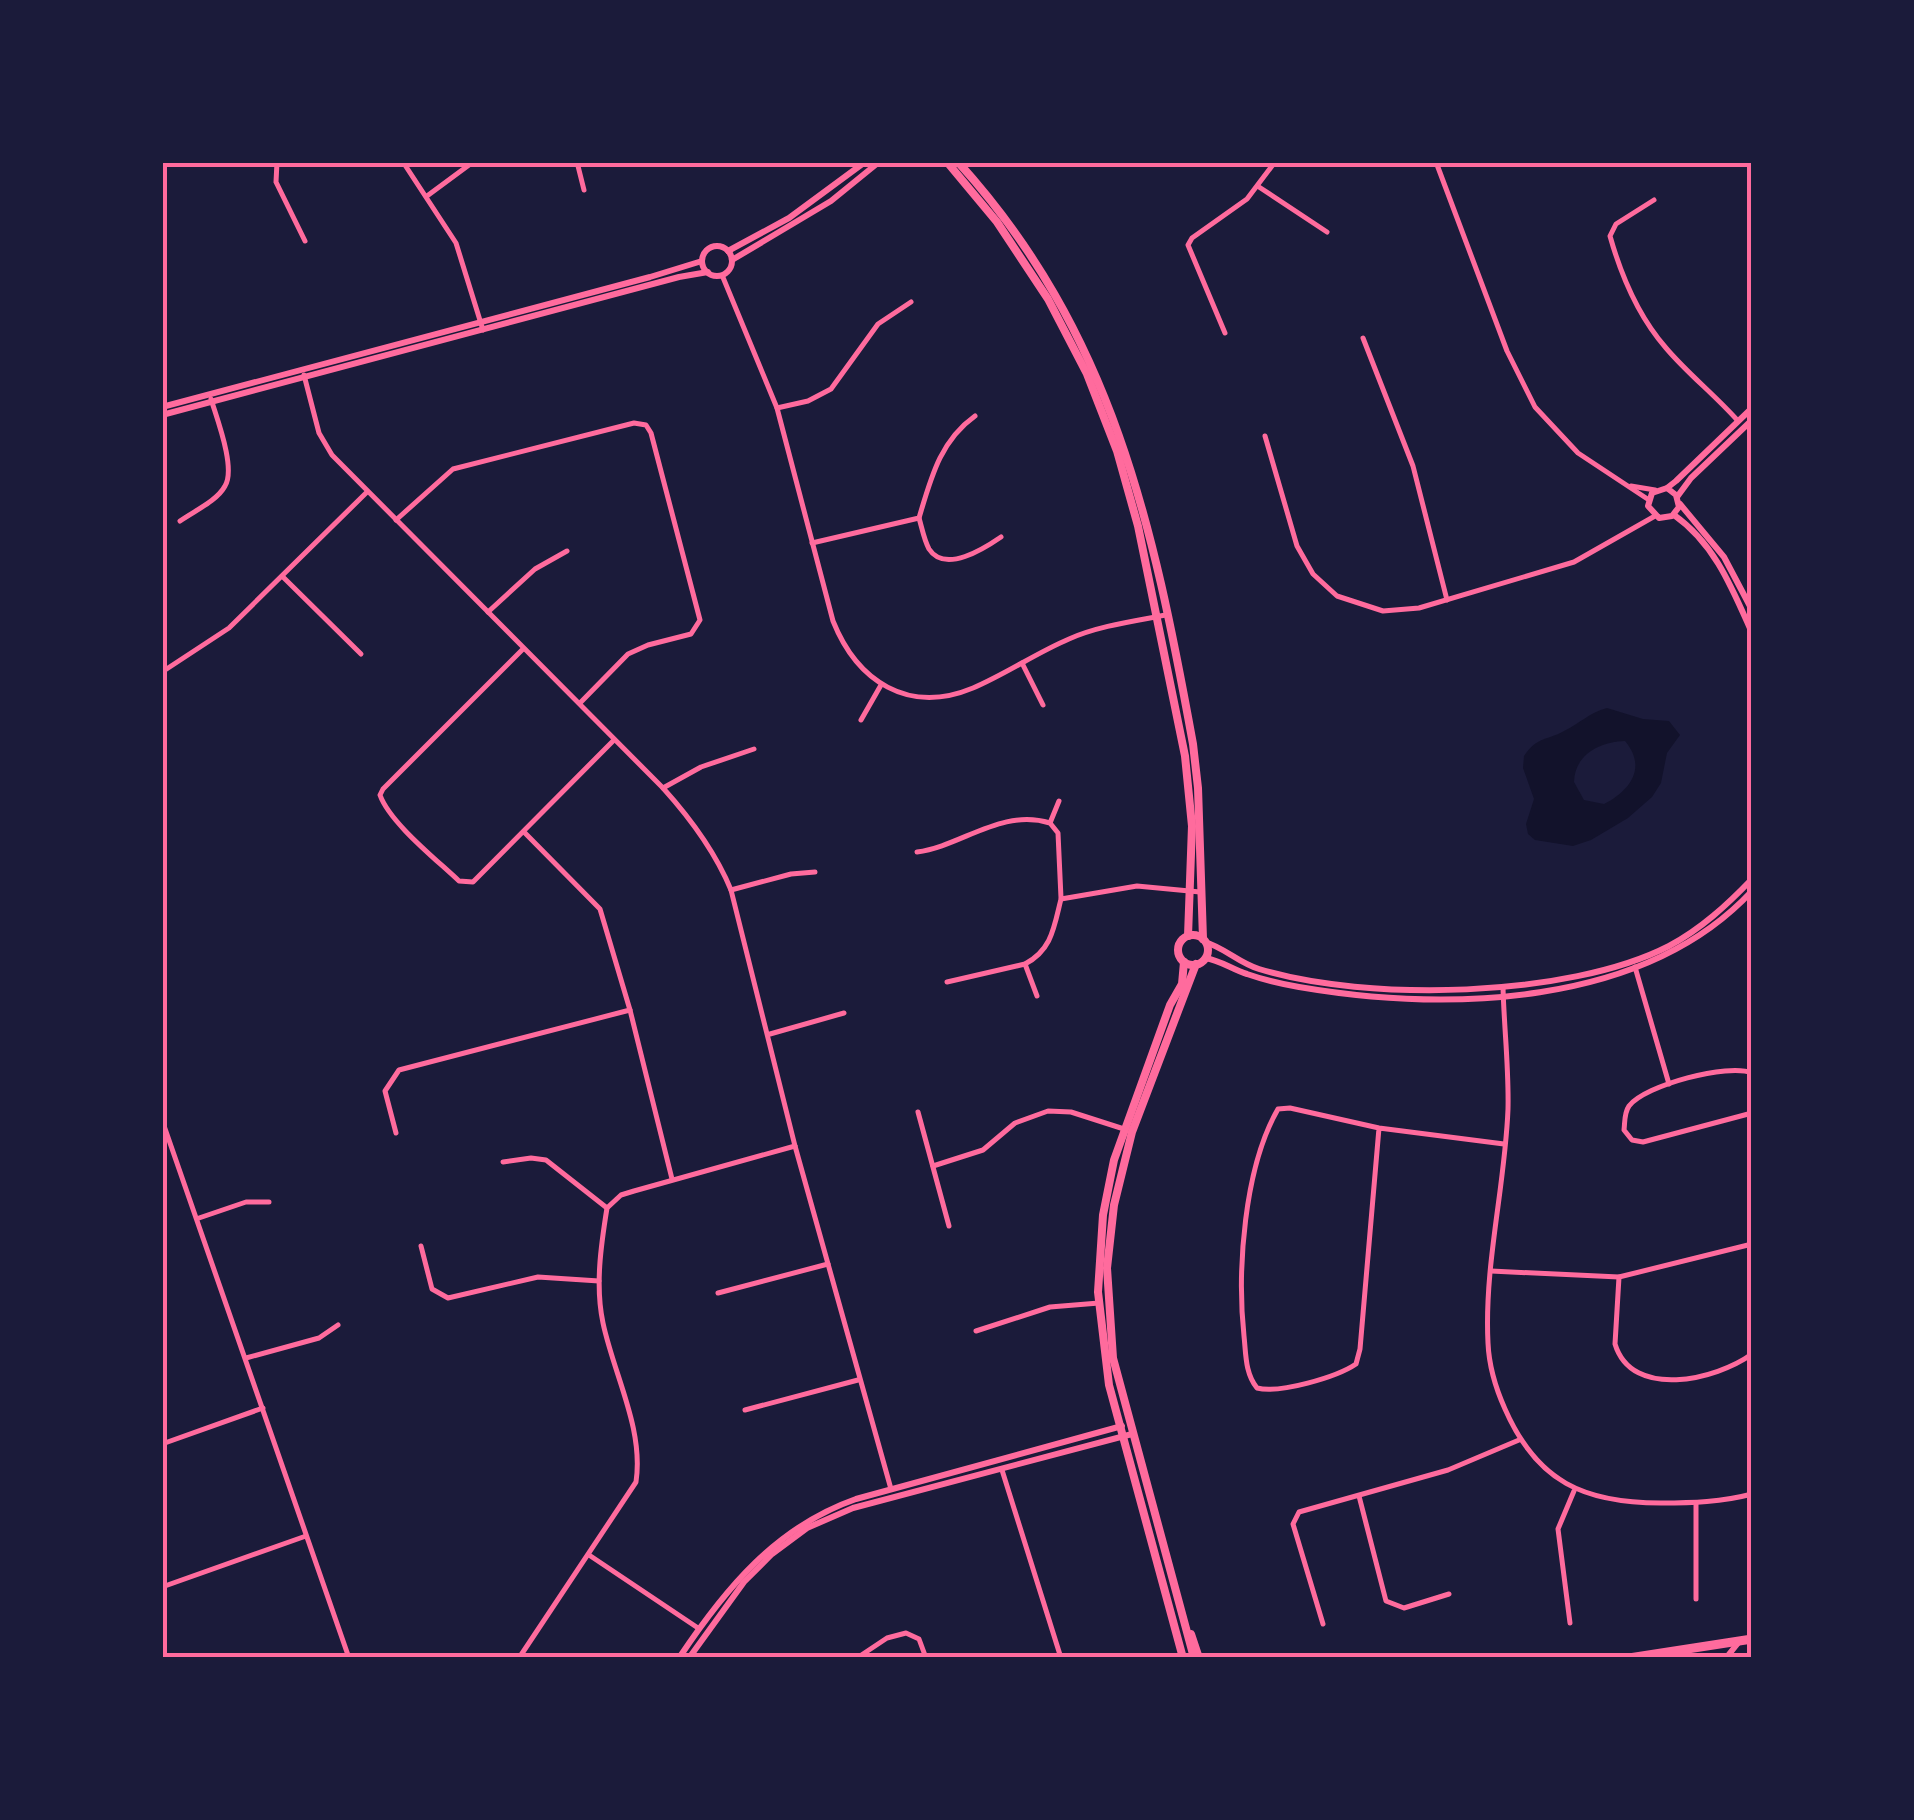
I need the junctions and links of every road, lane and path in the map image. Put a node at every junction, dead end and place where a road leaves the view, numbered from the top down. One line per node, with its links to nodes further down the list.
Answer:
1 (277, 162): 16 (street)
2 (403, 162): 13 (street)
3 (473, 162): 13 (street)
4 (577, 162): 12 (street)
5 (866, 162): 17 (street)
6 (878, 162): 19 (street)
7 (947, 162): 54 (main road)
8 (958, 162): 54 (main road)
9 (1275, 162): 11 (street)
10 (1436, 162): 36 (street)
11 (1259, 186): 15 (street); 24 (street)
12 (584, 190)
13 (426, 196): 23 (street)
14 (1654, 200): 34 (street)
15 (1327, 232)
16 (305, 241)
17 (728, 251): 18 (street); 19 (street)
18 (702, 260): 20 (street); 23 (street)
19 (732, 260): 21 (street)
20 (708, 272): 21 (street); 23 (street)
21 (722, 275): 29 (street)
22 (911, 302): 29 (street)
23 (481, 326): 26 (street)
24 (1225, 333)
25 (1363, 338): 51 (street)
26 (303, 374): 27 (street); 39 (street)
27 (210, 399): 28 (street); 31 (street); 46 (street)
28 (162, 407)
29 (777, 408): 48 (street)
30 (1752, 408): 34 (street)
31 (162, 415)
32 (975, 416): 44 (street)
33 (1752, 420): 34 (street)
34 (1741, 424): 37 (street); 41 (street)
35 (1265, 436): 51 (street)
36 (1628, 485): 38 (street); 40 (street)
37 (1667, 488): 38 (street); 41 (street)
38 (1656, 490): 40 (street)
39 (366, 493): 45 (street); 50 (street)
40 (1648, 500): 42 (street)
41 (1678, 500): 43 (street); 52 (street)
42 (1653, 513): 43 (street); 51 (street)
43 (1674, 514): 55 (street)
44 (919, 518): 47 (street); 48 (street)
45 (396, 520): 53 (street); 61 (street)
46 (180, 521)
47 (1001, 537)
48 (812, 543): 60 (street)
49 (567, 551): 53 (street)
50 (284, 576): 57 (street); 59 (street)
51 (1446, 600)
52 (1752, 610)
53 (488, 612): 56 (street)
54 (1161, 616): 58 (street); 74 (main road)
55 (1752, 633)
56 (523, 649): 61 (street); 69 (street)
57 (362, 654)
58 (1022, 663): 60 (street); 62 (street)
59 (162, 672)
60 (881, 685): 63 (street)
61 (580, 704): 64 (street)
62 (1043, 705)
63 (862, 720)
64 (614, 740): 66 (street); 69 (street)
65 (754, 749): 66 (street)
66 (663, 788): 73 (street)
67 (1059, 801): 68 (street)
68 (1050, 823): 70 (street); 76 (street)
69 (524, 831): 87 (street)
70 (917, 852)
71 (815, 872): 73 (street)
72 (1752, 879): 77 (street)
73 (731, 890): 89 (street)
74 (1196, 891): 76 (street); 78 (main road); 79 (main road)
75 (1752, 891): 77 (street)
76 (1061, 898): 82 (street)
77 (1745, 898): 83 (street)
78 (1188, 936): 79 (main road); 81 (main road)
79 (1204, 941): 80 (main road); 85 (street)
80 (1200, 961): 81 (main road); 85 (street); 96 (main road)
81 (1184, 962): 96 (main road)
82 (1025, 964): 84 (street); 86 (street)
83 (1634, 965): 85 (street); 91 (street)
84 (947, 982)
85 (1503, 992): 98 (street)
86 (1037, 996)
87 (630, 1010): 97 (street); 102 (street)
88 (844, 1013): 89 (street)
89 (769, 1034): 99 (street)
90 (1752, 1074): 91 (street)
91 (1669, 1084): 93 (street)
92 (918, 1112): 101 (street)
93 (1752, 1112)
94 (162, 1120): 105 (street)
95 (1378, 1128): 95 (street); 98 (street)
96 (1128, 1130): 101 (street); 114 (main road)
97 (396, 1132)
98 (1504, 1144): 110 (street)
99 (796, 1146): 102 (street); 109 (street)
100 (503, 1162): 104 (street)
101 (933, 1166): 106 (street)
102 (672, 1178): 104 (street)
103 (268, 1202): 105 (street)
104 (607, 1208): 112 (street)
105 (198, 1218): 118 (street)
106 (949, 1226)
107 (1752, 1244): 111 (street)
108 (421, 1246): 112 (street)
109 (828, 1264): 113 (street); 119 (street)
110 (1491, 1271): 111 (street); 123 (street)
111 (1619, 1277): 117 (street)
112 (599, 1281): 132 (street)
113 (718, 1293)
114 (1103, 1303): 116 (street); 122 (main road)
115 (338, 1325): 118 (street)
116 (976, 1331)
117 (1752, 1354)
118 (246, 1358): 120 (street)
119 (859, 1380): 121 (street); 127 (street)
120 (263, 1408): 124 (street); 131 (street)
121 (745, 1410)
122 (1126, 1430): 125 (street); 149 (main road); 150 (main road)
123 (1519, 1440): 126 (street); 129 (street)
124 (162, 1444)
125 (1001, 1464): 127 (street); 148 (street)
126 (1574, 1490): 130 (street); 137 (street)
127 (892, 1493): 138 (street)
128 (1752, 1494): 130 (street)
129 (1359, 1496): 134 (street); 136 (street)
130 (1696, 1503): 135 (street)
131 (306, 1535): 133 (street); 142 (street)
132 (589, 1555): 138 (street); 143 (street)
133 (162, 1586)
134 (1449, 1594)
135 (1696, 1600)
136 (1323, 1624)
137 (1570, 1624)
138 (702, 1631): 144 (street); 145 (street)
139 (1752, 1639): 140 (highway)
140 (1740, 1641): 141 (highway); 153 (street)
141 (1684, 1650): 151 (highway); 152 (street)
142 (349, 1658)
143 (519, 1658)
144 (678, 1658)
145 (689, 1658)
146 (857, 1658): 147 (street)
147 (926, 1658)
148 (1060, 1658)
149 (1183, 1658)
150 (1197, 1658)
151 (1628, 1658)
152 (1695, 1658)
153 (1726, 1658)

